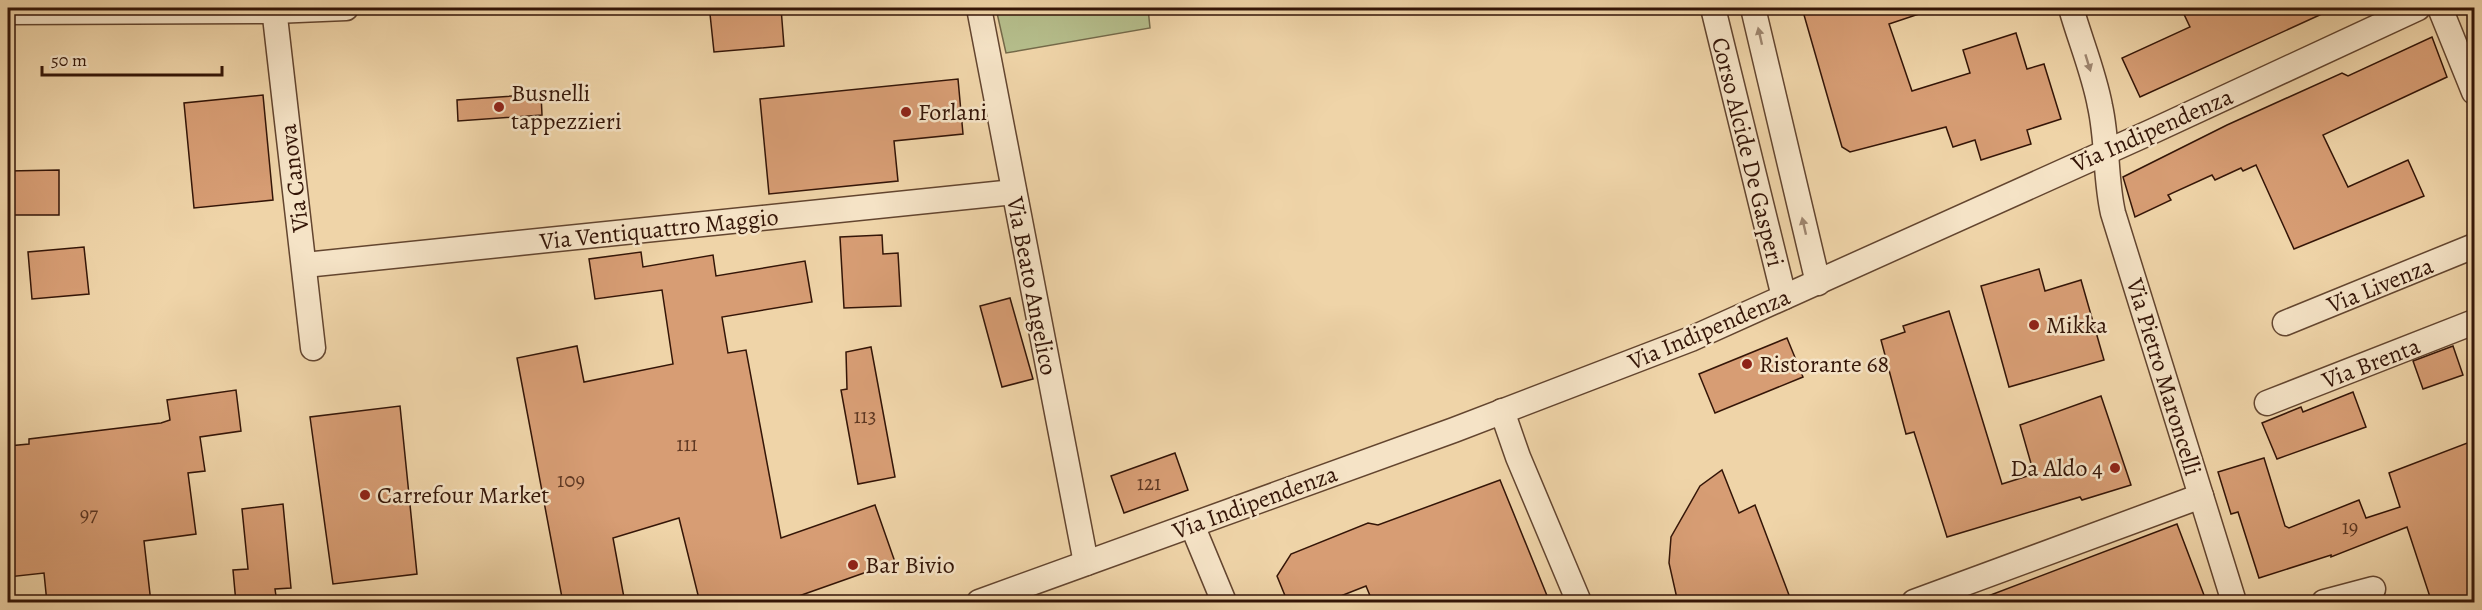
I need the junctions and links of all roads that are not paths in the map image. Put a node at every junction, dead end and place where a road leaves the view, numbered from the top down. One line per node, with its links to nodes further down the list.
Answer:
1 (346, 8): 8 (street)
2 (979, 8): 13 (street, Via Beato Angelico)
3 (1713, 8): 17 (street, Corso Alcide De Gasperi)
4 (1753, 8): 16 (street, Corso Alcide De Gasperi, one-way to 4)
5 (2071, 8): 12 (street, Via Pietro Maroncelli, one-way to 12)
6 (2418, 8): 12 (street, Via Indipendenza)
7 (2440, 8): 10 (street)
8 (274, 9): 9 (street); 15 (street, Via Canova)
9 (8, 12)
10 (2465, 42): 11 (street)
11 (2475, 92)
12 (2107, 150): 16 (street, Via Indipendenza); 23 (street, Via Pietro Maroncelli)
13 (1014, 192): 15 (street, Via Ventiquattro Maggio); 25 (street, Via Beato Angelico)
14 (2475, 246): 19 (street, Via Livenza)
15 (305, 266): 20 (street, Via Canova)
16 (1818, 282): 17 (street, Via Indipendenza)
17 (1784, 297): 22 (street, Via Indipendenza)
18 (2475, 322): 21 (street, Via Brenta)
19 (2285, 323)
20 (313, 348)
21 (2267, 403)
22 (1502, 411): 24 (street, Via Indipendenza); 29 (street)
23 (2201, 496): 30 (street); 31 (street, Via Pietro Maroncelli)
24 (1192, 525): 25 (street, Via Indipendenza); 28 (street)
25 (1086, 563): 27 (street, Via Indipendenza)
26 (2373, 589): 32 (street)
27 (979, 603)
28 (1224, 603)
29 (1579, 603)
30 (1914, 603)
31 (2234, 603)
32 (2324, 603)

